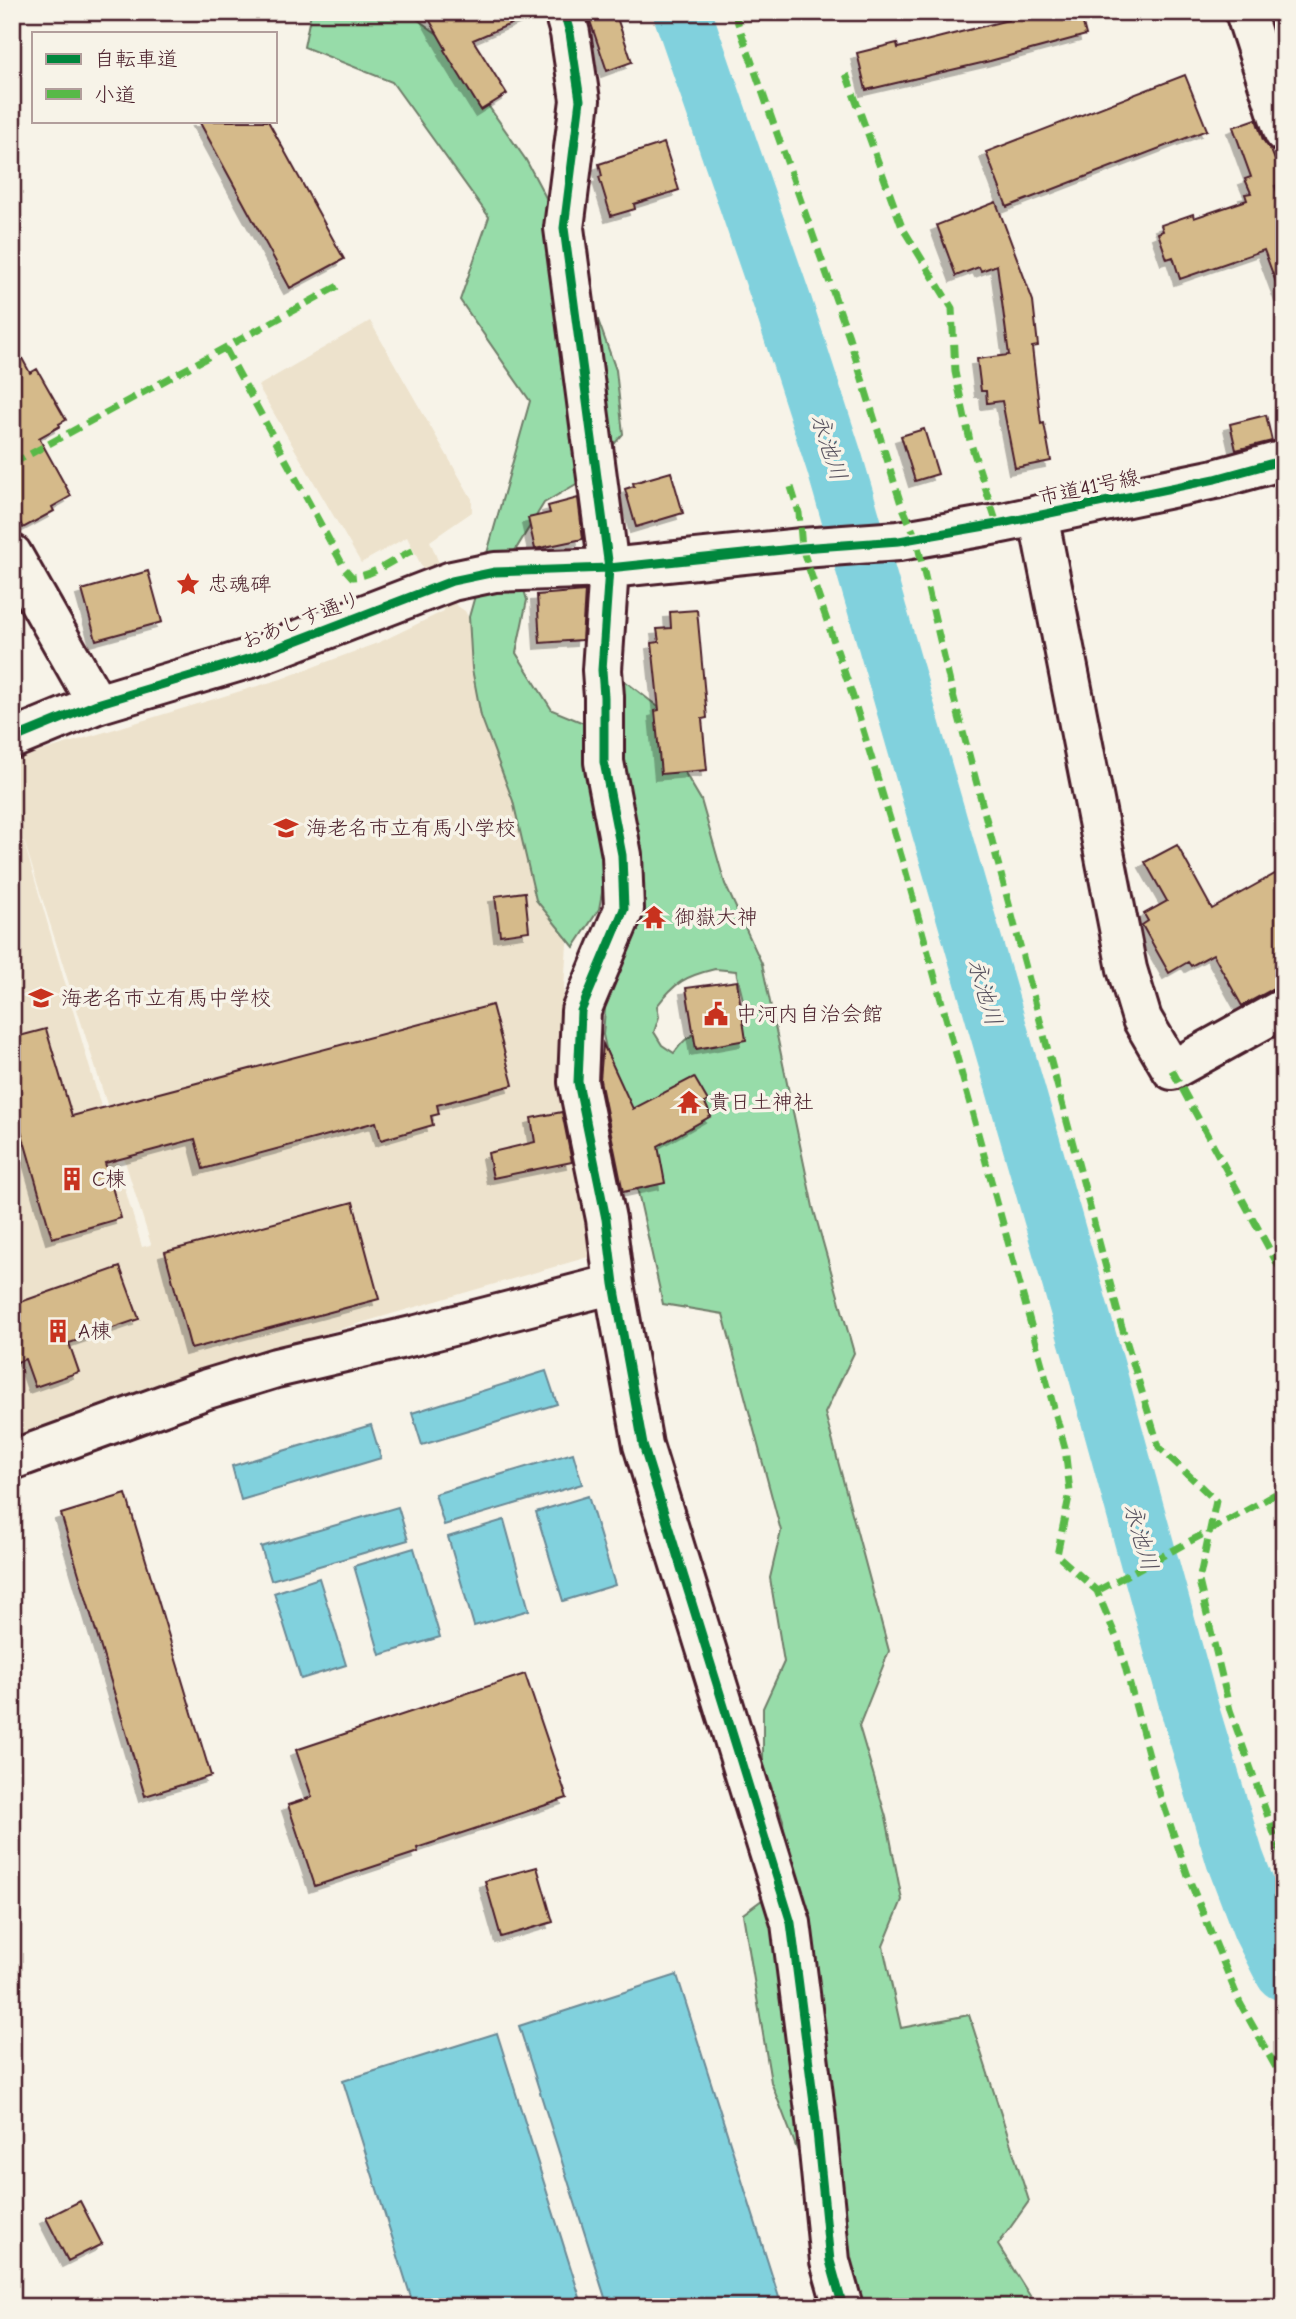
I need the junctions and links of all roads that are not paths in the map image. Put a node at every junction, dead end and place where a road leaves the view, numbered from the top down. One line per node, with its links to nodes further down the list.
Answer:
1 (564, 12): 7 (street)
2 (1245, 12): 3 (street)
3 (1284, 133)
4 (1284, 460): 5 (street, 市道41号線)
5 (1038, 515): 7 (street, 市道41号線); 10 (street)
6 (12, 554): 8 (street)
7 (609, 568): 8 (street, おあしす通り); 11 (street)
8 (97, 704): 9 (street, おあしす通り)
9 (12, 739)
10 (1284, 1008)
11 (614, 1284): 12 (street); 13 (street)
12 (12, 1460)
13 (843, 2307)

